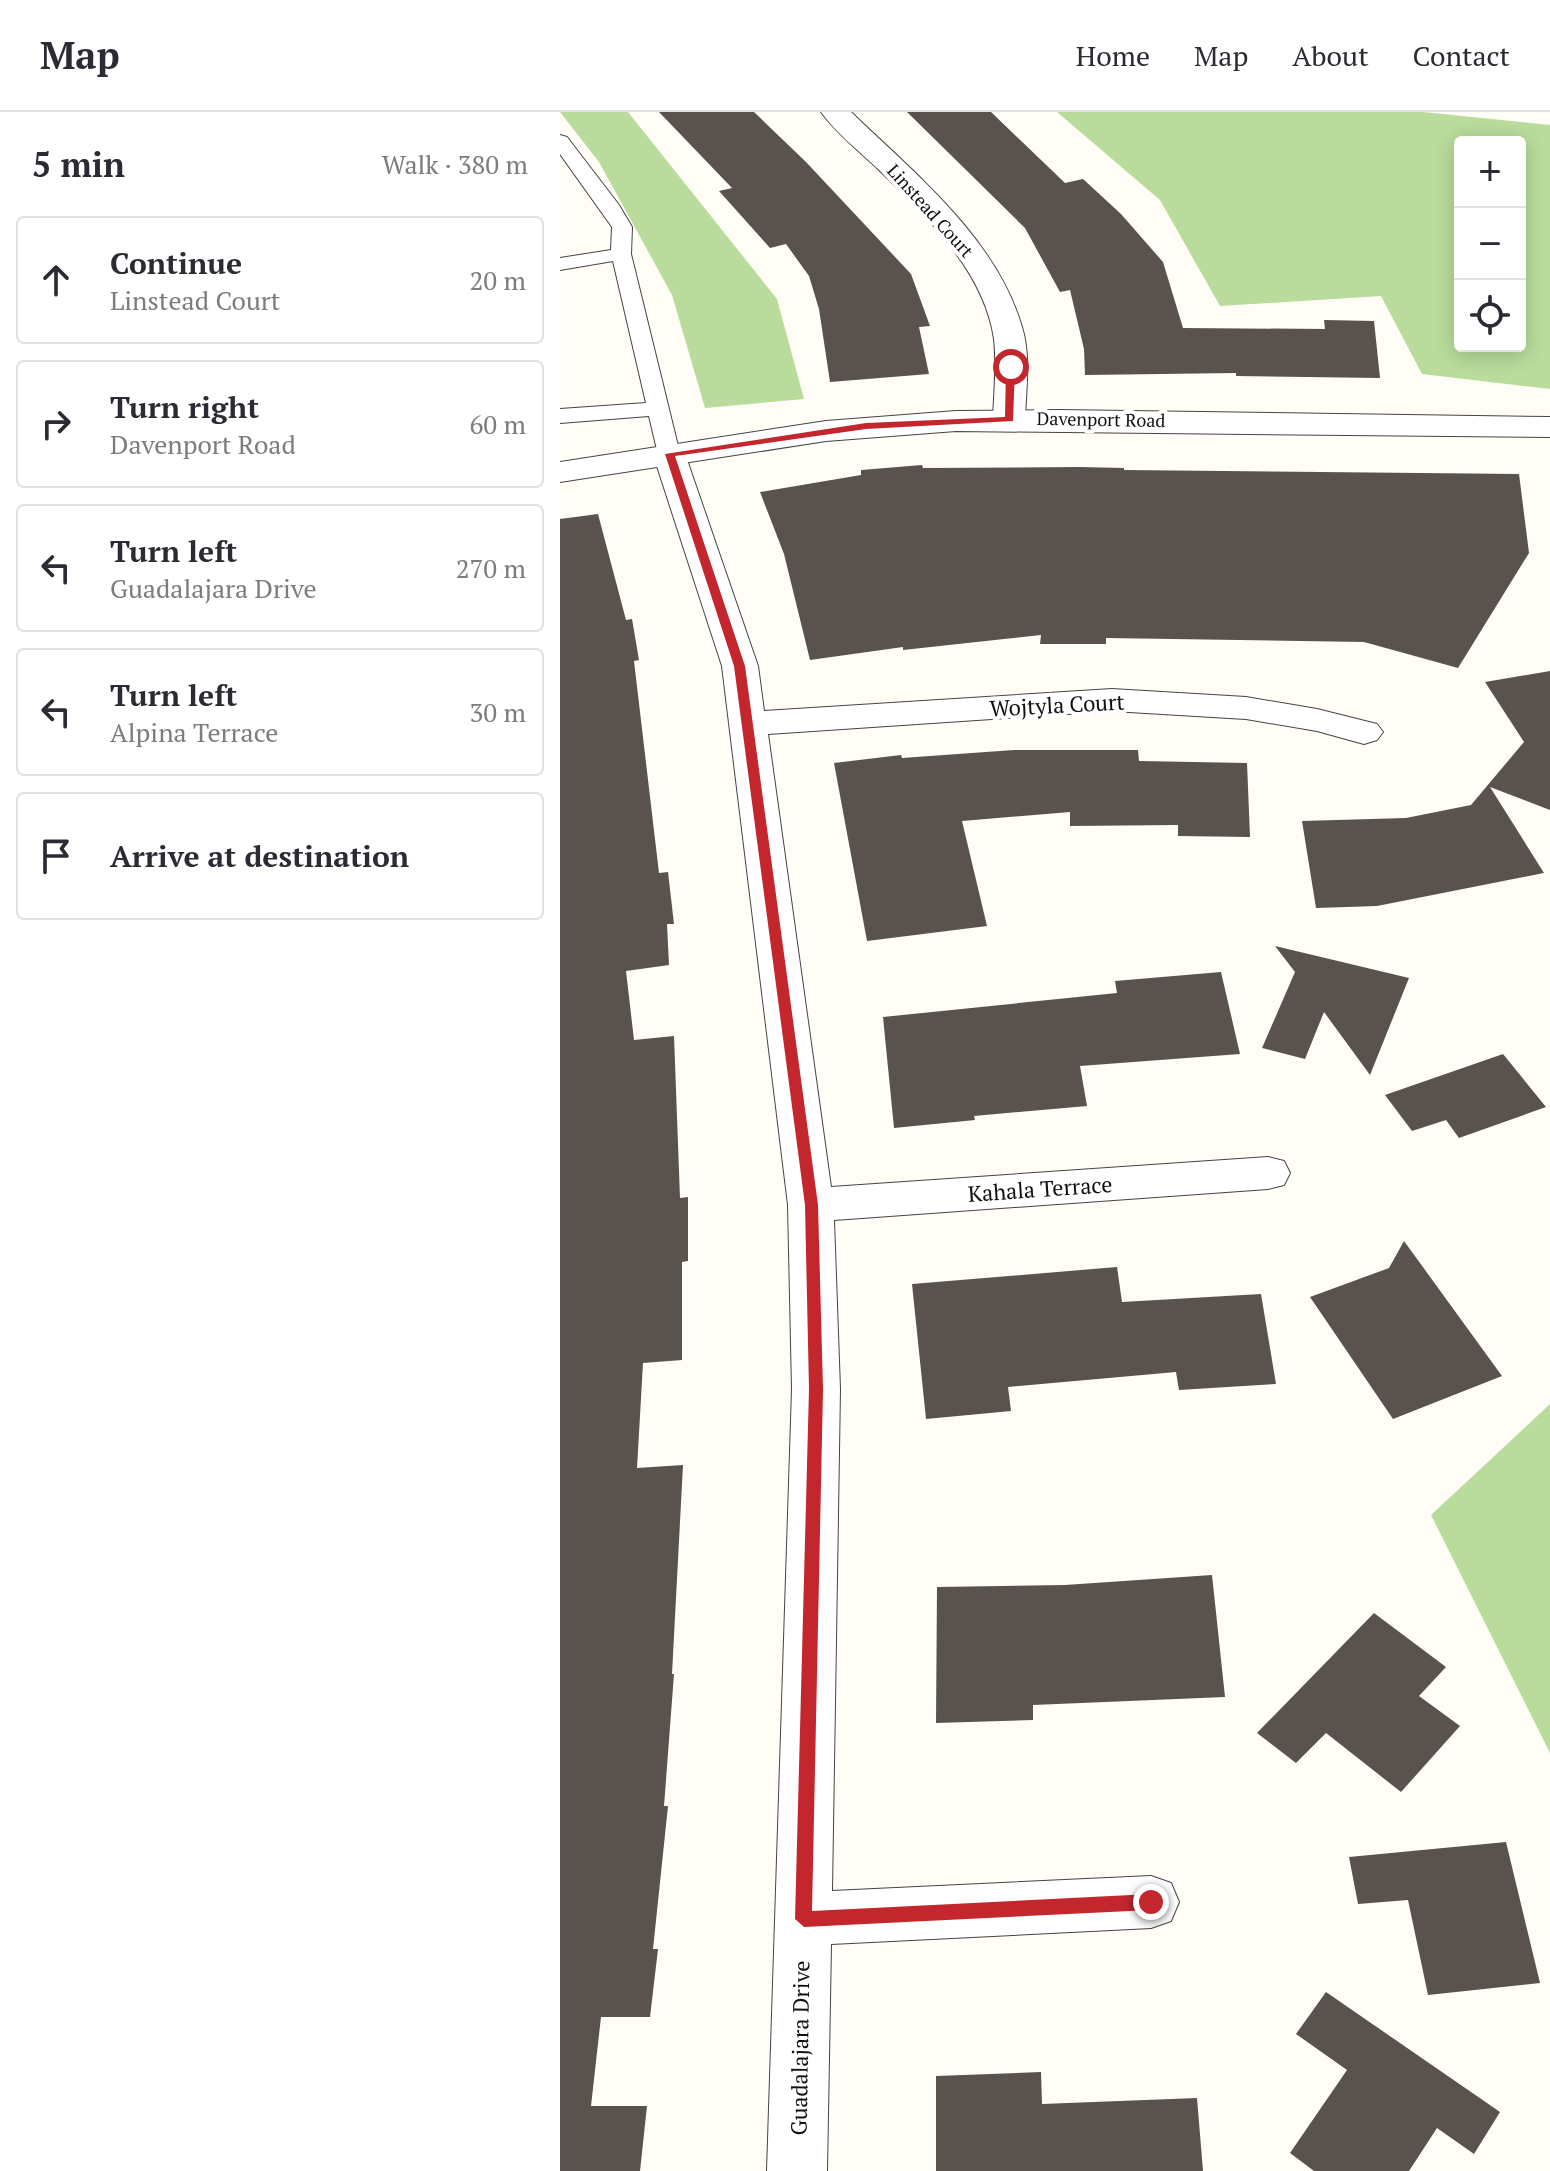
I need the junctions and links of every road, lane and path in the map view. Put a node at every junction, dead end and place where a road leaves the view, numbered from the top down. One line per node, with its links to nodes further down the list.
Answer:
1 (835, 112): 7 (street, Linstead Court)
2 (560, 141): 3 (lane)
3 (621, 254): 4 (lane); 5 (lane)
4 (560, 264)
5 (657, 409): 6 (lane); 9 (lane)
6 (560, 416)
7 (1009, 419): 8 (street, Davenport Road); 9 (street, Davenport Road)
8 (1550, 427)
9 (669, 454): 10 (street, Davenport Road); 11 (street, Guadalajara Drive)
10 (560, 472)
11 (748, 724): 12 (street, Wojtyla Court); 14 (street, Guadalajara Drive)
12 (1364, 732)
13 (1268, 1173): 14 (street, Kahala Terrace)
14 (811, 1205): 16 (street, Guadalajara Drive)
15 (1151, 1902): 16 (street)
16 (804, 1919): 17 (street, Guadalajara Drive)
17 (797, 2171)

